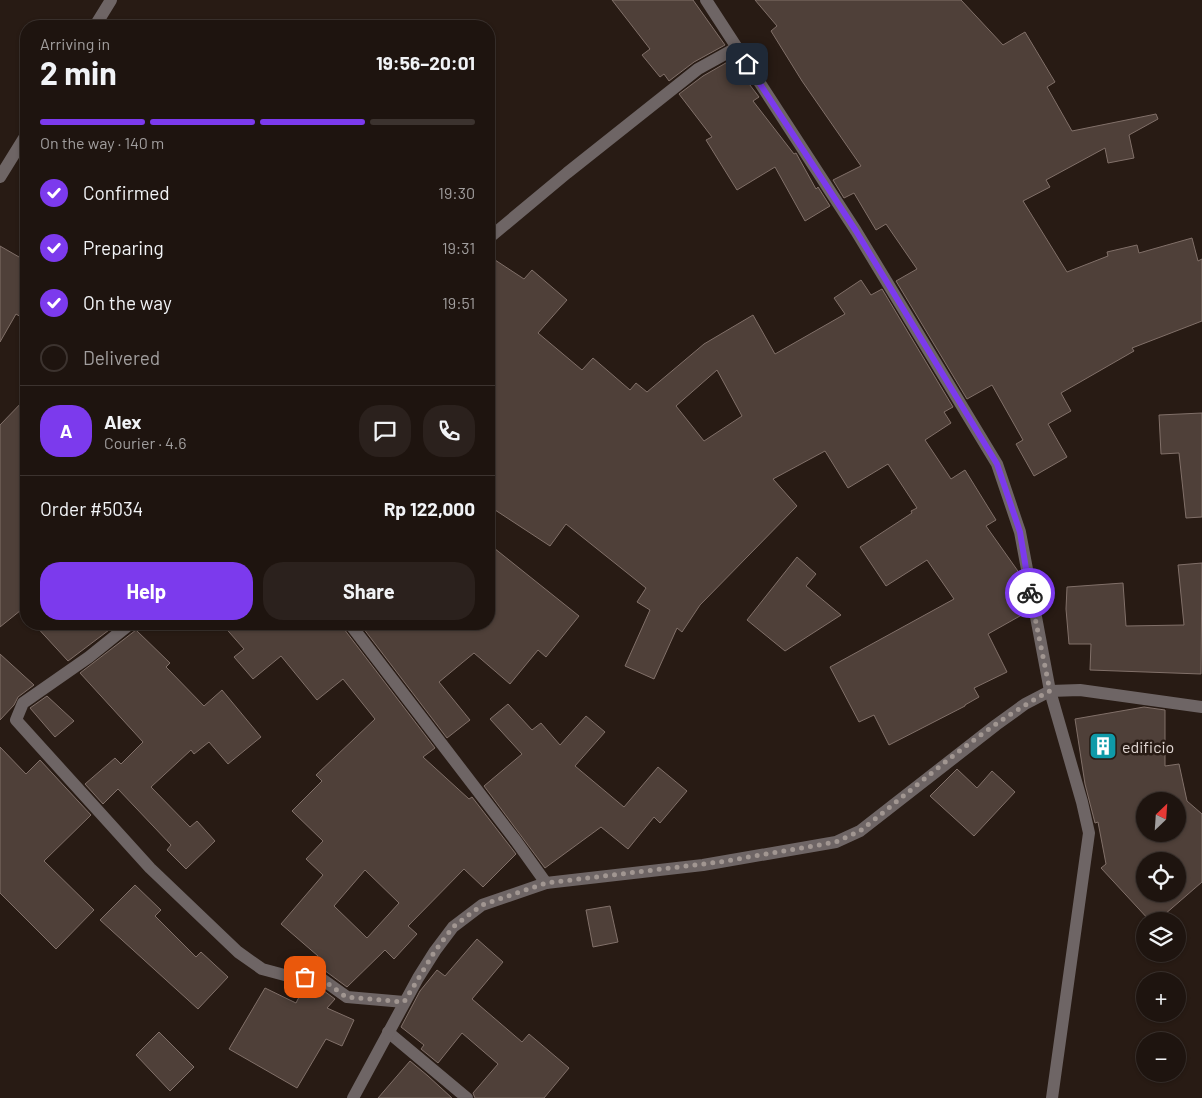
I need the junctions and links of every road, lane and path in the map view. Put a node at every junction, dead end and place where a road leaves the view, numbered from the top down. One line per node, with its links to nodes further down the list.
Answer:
1 (111, 0): 3 (street)
2 (706, 0): 4 (street)
3 (99, 20)
4 (736, 48): 7 (street); 10 (street)
5 (20, 145): 6 (street)
6 (0, 177)
7 (495, 233)
8 (122, 630): 13 (street)
9 (355, 630): 12 (street)
10 (1050, 691): 11 (street); 12 (street); 17 (street)
11 (1202, 707)
12 (546, 883): 13 (street)
13 (404, 1002): 14 (street)
14 (388, 1032): 15 (street); 16 (street)
15 (353, 1098)
16 (467, 1098)
17 (1052, 1098)

